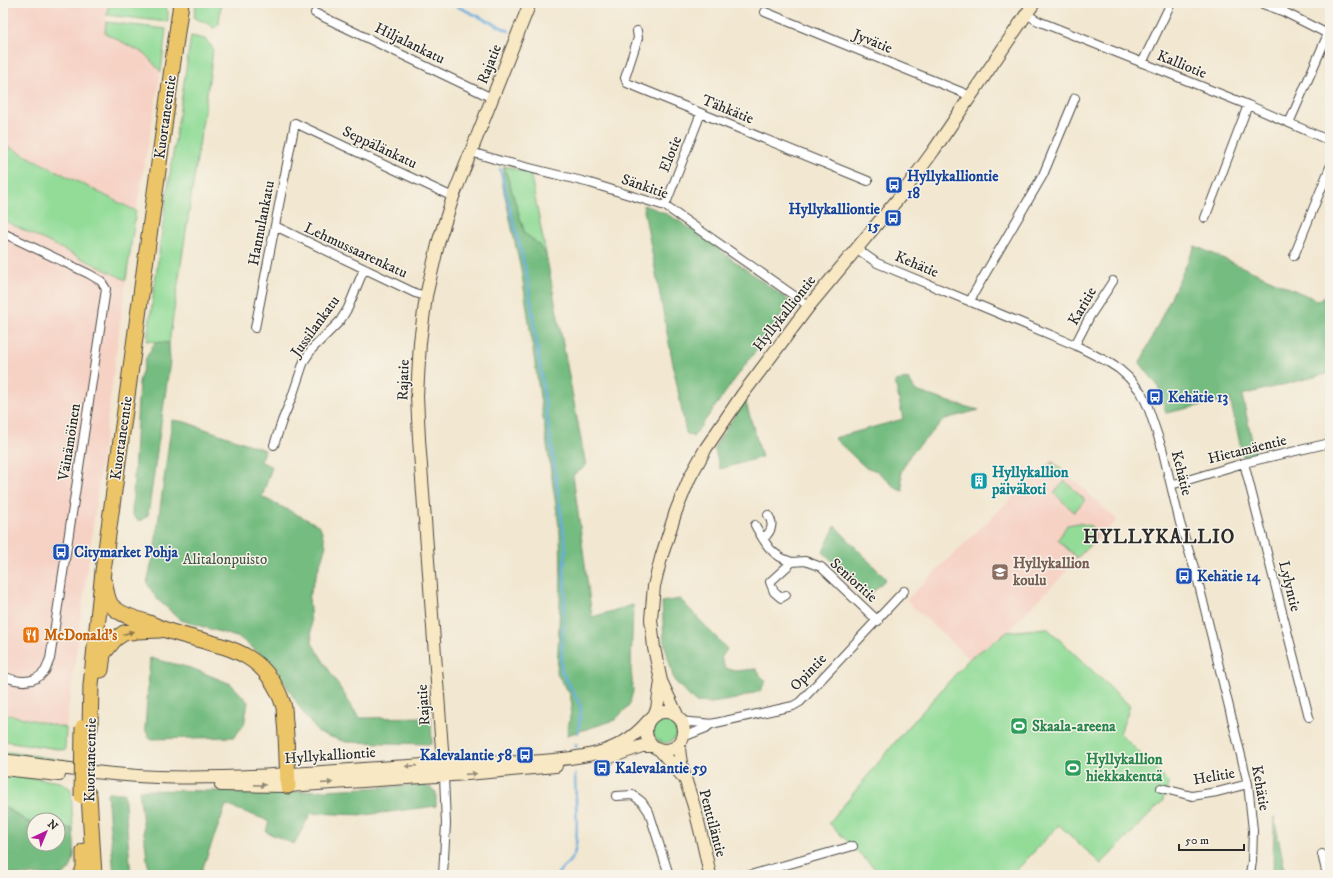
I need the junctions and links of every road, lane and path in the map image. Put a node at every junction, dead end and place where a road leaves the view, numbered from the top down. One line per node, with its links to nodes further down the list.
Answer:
1 (172, 3): 12 (main road)
2 (182, 3): 12 (highway, Kuortaneentie)
3 (530, 3): 16 (main road, Rajatie)
4 (1034, 3): 11 (main road, Hyllykalliontie)
5 (1171, 3): 14 (street)
6 (1260, 3): 8 (street)
7 (1284, 3): 8 (street)
8 (1282, 11): 21 (street)
9 (315, 12): 16 (street, Hiljalankatu)
10 (765, 12): 15 (street, Jyvätie)
11 (1026, 14): 14 (street, Kalliotie); 15 (main road, Hyllykalliontie)
12 (178, 23): 48 (highway, Kuortaneentie)
13 (637, 31): 19 (street, Tähkätie)
14 (1142, 63): 18 (street, Kalliotie)
15 (971, 96): 31 (main road, Hyllykalliontie)
16 (492, 98): 23 (main road, Rajatie)
17 (1075, 98): 36 (street)
18 (1248, 105): 21 (street, Kalliotie); 28 (street)
19 (701, 113): 25 (street, Tähkätie); 27 (street, Elotie)
20 (295, 123): 26 (street, Seppälänkatu); 29 (street, Hannulankatu)
21 (1289, 123): 22 (street, Kalliotie)
22 (1329, 140)
23 (471, 152): 26 (main road, Rajatie); 27 (street, Sänkitie)
24 (1330, 167): 32 (street)
25 (868, 181)
26 (453, 197): 35 (main road, Rajatie)
27 (664, 206): 37 (street, Sänkitie)
28 (1205, 218)
29 (275, 226): 33 (street, Lehmussaarenkatu); 38 (street, Hannulankatu)
30 (3, 233): 53 (street, Väinämöinen)
31 (857, 249): 36 (street, Kehätie); 37 (main road, Hyllykalliontie)
32 (1294, 256)
33 (364, 269): 35 (street, Lehmussaarenkatu); 41 (street, Jussilankatu)
34 (1113, 281): 39 (street, Karitie)
35 (426, 296): 64 (main road, Rajatie)
36 (970, 302): 39 (street, Kehätie)
37 (809, 306): 54 (main road, Hyllykalliontie)
38 (255, 328)
39 (1076, 345): 43 (street, Kehätie)
40 (1330, 444): 42 (street, Hietamäentie)
41 (274, 445)
42 (1244, 463): 43 (street, Hietamäentie); 55 (street, Lylyntie)
43 (1171, 485): 67 (street, Kehätie)
44 (768, 515): 46 (street)
45 (755, 525): 46 (street, Senioritie)
46 (763, 539): 47 (street, Senioritie)
47 (792, 562): 50 (street); 51 (street, Senioritie)
48 (103, 571): 52 (highway); 59 (highway, Kuortaneentie)
49 (904, 592): 51 (street, Opintie)
50 (786, 595)
51 (878, 621): 58 (street, Opintie)
52 (165, 630): 59 (highway, one-way to 52); 66 (highway)
53 (3, 676)
54 (661, 681): 56 (main road, Hyllykalliontie); 57 (main road, Hyllykalliontie)
55 (1309, 717)
56 (651, 718): 57 (main road); 61 (main road); 64 (main road, Hyllykalliontie)
57 (679, 718): 58 (street, Opintie); 60 (main road)
58 (711, 724): 60 (street)
59 (87, 728): 69 (highway, Kuortaneentie)
60 (681, 741): 61 (main road); 65 (main road, Penttiläntie)
61 (656, 748): 64 (main road, Hyllykalliontie, one-way to 61); 65 (main road, Penttiläntie)
62 (3, 760): 66 (main road, Hyllykalliontie)
63 (3, 769): 66 (main road, Hyllykalliontie, one-way to 66)
64 (444, 770): 66 (main road, Hyllykalliontie); 75 (street)
65 (685, 779): 77 (main road, Penttiläntie)
66 (288, 780)
67 (1248, 784): 68 (street, Helitie); 79 (street, Kehätie)
68 (1161, 788)
69 (85, 796): 73 (highway); 74 (highway, Kuortaneentie)
70 (616, 796): 76 (street)
71 (853, 846): 78 (street)
72 (1322, 854): 80 (street)
73 (81, 875)
74 (94, 875)
75 (443, 875)
76 (668, 875)
77 (710, 875)
78 (750, 875)
79 (1250, 875)
80 (1326, 875)

